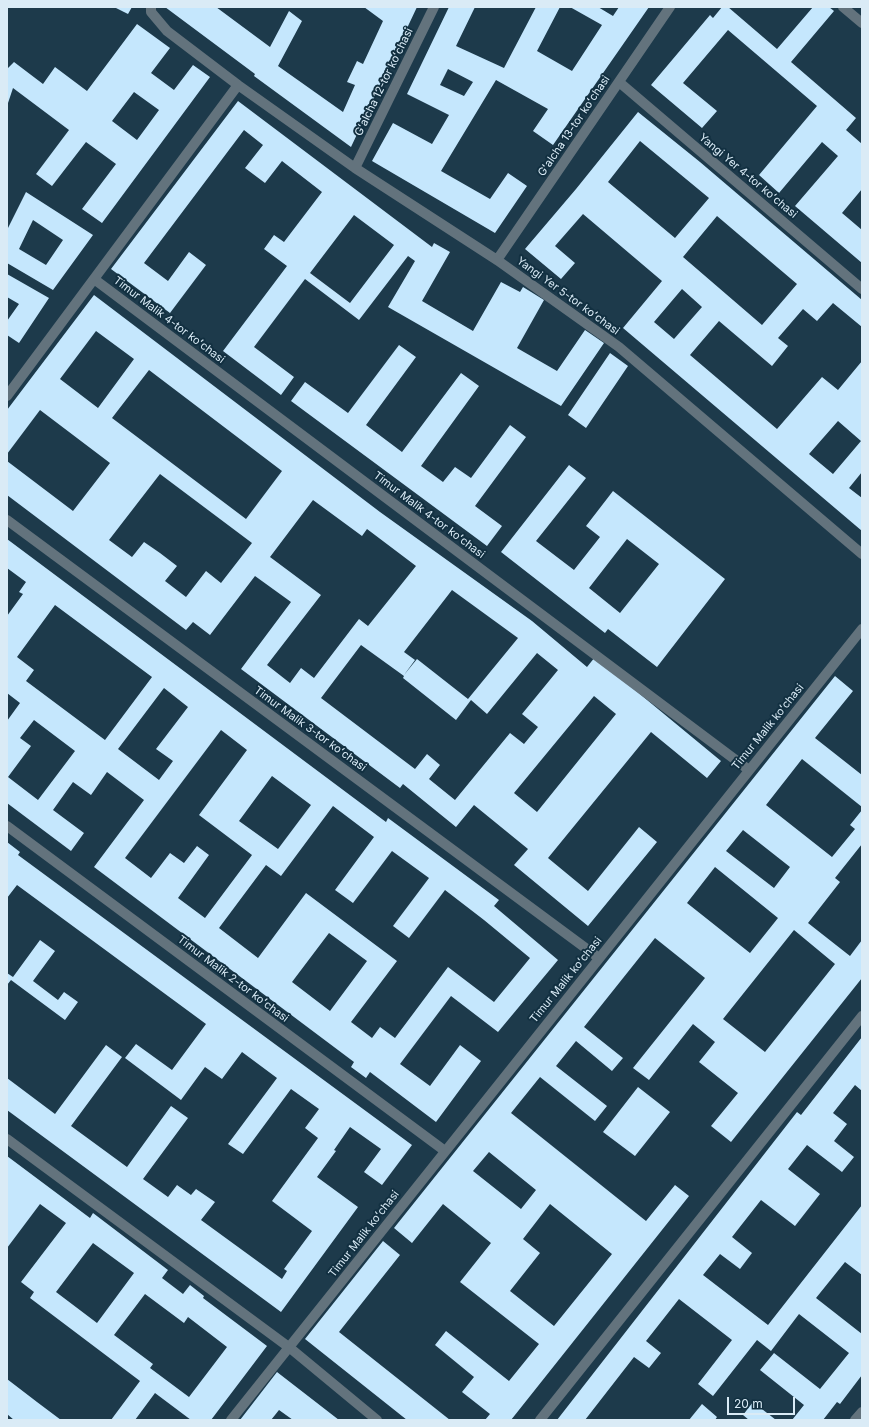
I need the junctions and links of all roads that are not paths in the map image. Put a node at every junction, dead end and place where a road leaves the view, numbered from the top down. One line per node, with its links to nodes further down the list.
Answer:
1 (150, 7): 7 (street, Yangi Yer 5-tor koʻchasi)
2 (434, 7): 8 (street, Gʻalcha 12-tor koʻchasi)
3 (670, 7): 6 (street, Gʻalcha 13-tor koʻchasi)
4 (843, 7): 5 (street)
5 (862, 23)
6 (619, 82): 9 (street, Gʻalcha 13-tor koʻchasi); 11 (street, Yangi Yer 4-tor koʻchasi)
7 (238, 85): 8 (street, Yangi Yer 5-tor koʻchasi); 10 (street)
8 (355, 168): 9 (street, Yangi Yer 5-tor koʻchasi)
9 (497, 260): 14 (street, Yangi Yer 5-tor koʻchasi)
10 (94, 279): 12 (street); 16 (street, Timur Malik 4-tor koʻchasi)
11 (862, 289)
12 (7, 396)
13 (7, 520): 18 (street, Timur Malik 3-tor koʻchasi)
14 (862, 554)
15 (862, 629): 16 (street, Timur Malik koʻchasi)
16 (749, 770): 18 (street, Timur Malik koʻchasi)
17 (7, 826): 21 (street, Timur Malik 2-tor koʻchasi)
18 (599, 958): 21 (street, Timur Malik koʻchasi)
19 (862, 1016): 26 (street)
20 (7, 1138): 22 (street)
21 (445, 1151): 22 (street, Timur Malik koʻchasi)
22 (290, 1348): 24 (street, Timur Malik koʻchasi); 25 (street)
23 (862, 1412): 27 (street)
24 (232, 1420)
25 (377, 1420)
26 (540, 1420)
27 (855, 1420)

